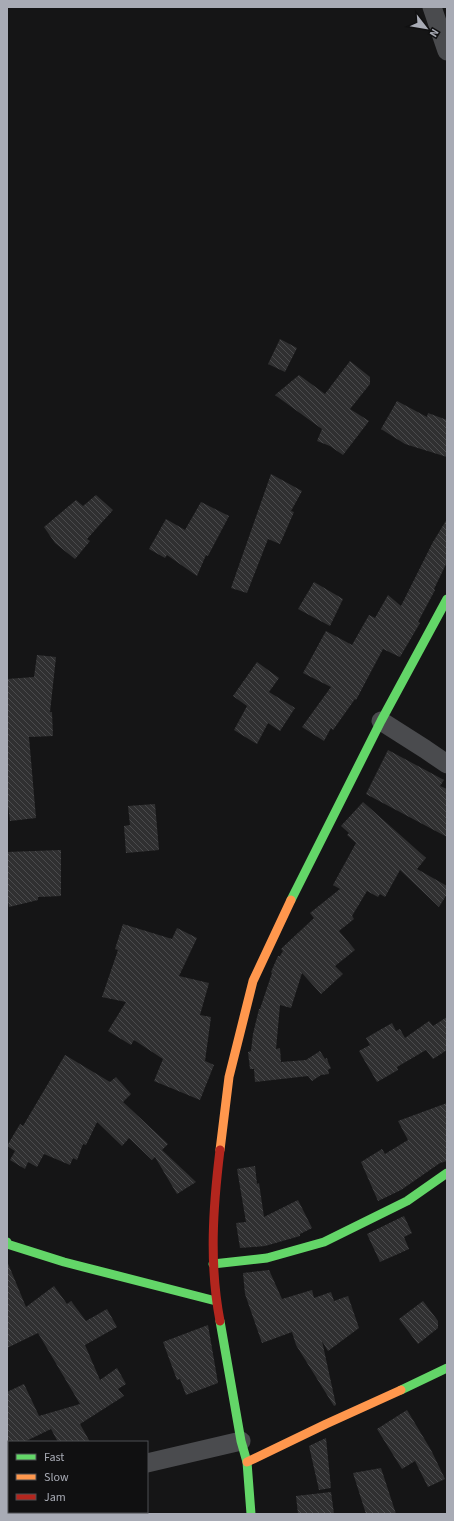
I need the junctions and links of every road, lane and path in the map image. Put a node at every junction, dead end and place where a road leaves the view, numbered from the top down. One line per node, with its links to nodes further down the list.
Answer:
1 (432, 7): 2 (street)
2 (447, 51)
3 (447, 599): 4 (street)
4 (381, 721): 5 (street); 8 (street)
5 (447, 764)
6 (447, 1173): 8 (street)
7 (7, 1242): 9 (street)
8 (213, 1264): 9 (street)
9 (216, 1301): 11 (street)
10 (447, 1368): 12 (street)
11 (241, 1441): 12 (street); 13 (street)
12 (247, 1462): 14 (street)
13 (148, 1463)
14 (251, 1514)

